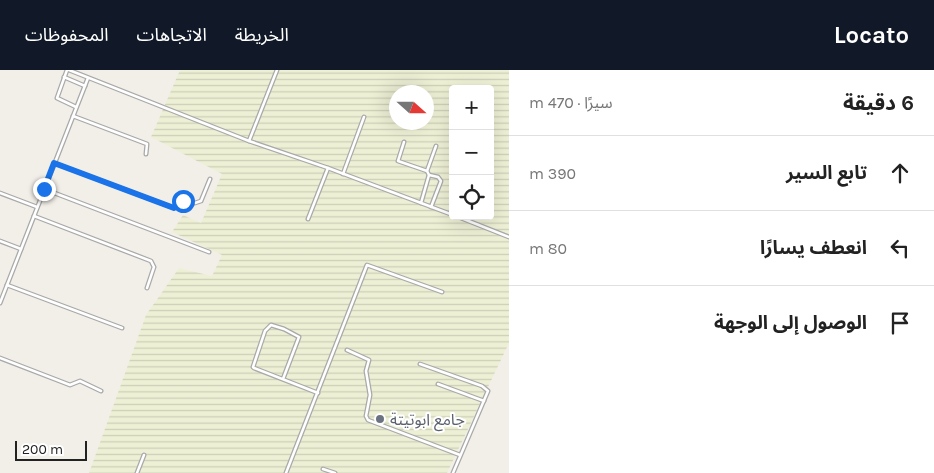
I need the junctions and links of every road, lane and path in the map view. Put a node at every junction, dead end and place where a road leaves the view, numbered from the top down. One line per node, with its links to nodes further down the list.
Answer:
1 (68, 70): 3 (street); 4 (street)
2 (277, 70): 9 (street)
3 (64, 77): 5 (street); 6 (street)
4 (88, 78): 5 (street); 9 (street)
5 (84, 86): 6 (street)
6 (76, 107): 7 (street)
7 (73, 116): 12 (street); 13 (street)
8 (364, 117): 16 (street)
9 (249, 141): 14 (street)
10 (404, 142): 15 (street)
11 (436, 146): 15 (street)
12 (146, 154)
13 (54, 163): 18 (street); 19 (street)
14 (328, 168): 16 (street); 26 (street)
15 (427, 171): 17 (street)
16 (343, 174): 21 (street)
17 (429, 175): 21 (street); 23 (street)
18 (210, 179)
19 (44, 189): 22 (street); 31 (street)
20 (0, 193): 22 (street)
21 (420, 203): 23 (street)
22 (37, 207): 25 (street)
23 (431, 207): 24 (street)
24 (449, 214)
25 (34, 216): 30 (street); 33 (street)
26 (308, 219)
27 (464, 220): 28 (street)
28 (509, 237)
29 (0, 241): 30 (street)
30 (21, 249): 32 (street)
31 (209, 252)
32 (7, 285): 35 (street); 36 (street)
33 (147, 288)
34 (442, 292): 43 (street)
35 (0, 303)
36 (122, 328)
37 (348, 350): 46 (street)
38 (0, 358): 42 (street)
39 (420, 364): 44 (street)
40 (283, 379): 40 (street); 43 (street)
41 (438, 384): 44 (street)
42 (101, 391)
43 (318, 393): 49 (street)
44 (484, 401): 46 (street)
45 (144, 455): 48 (street)
46 (460, 456): 51 (street)
47 (323, 469): 50 (street)
48 (137, 473)
49 (286, 473)
50 (335, 473)
51 (453, 473)

